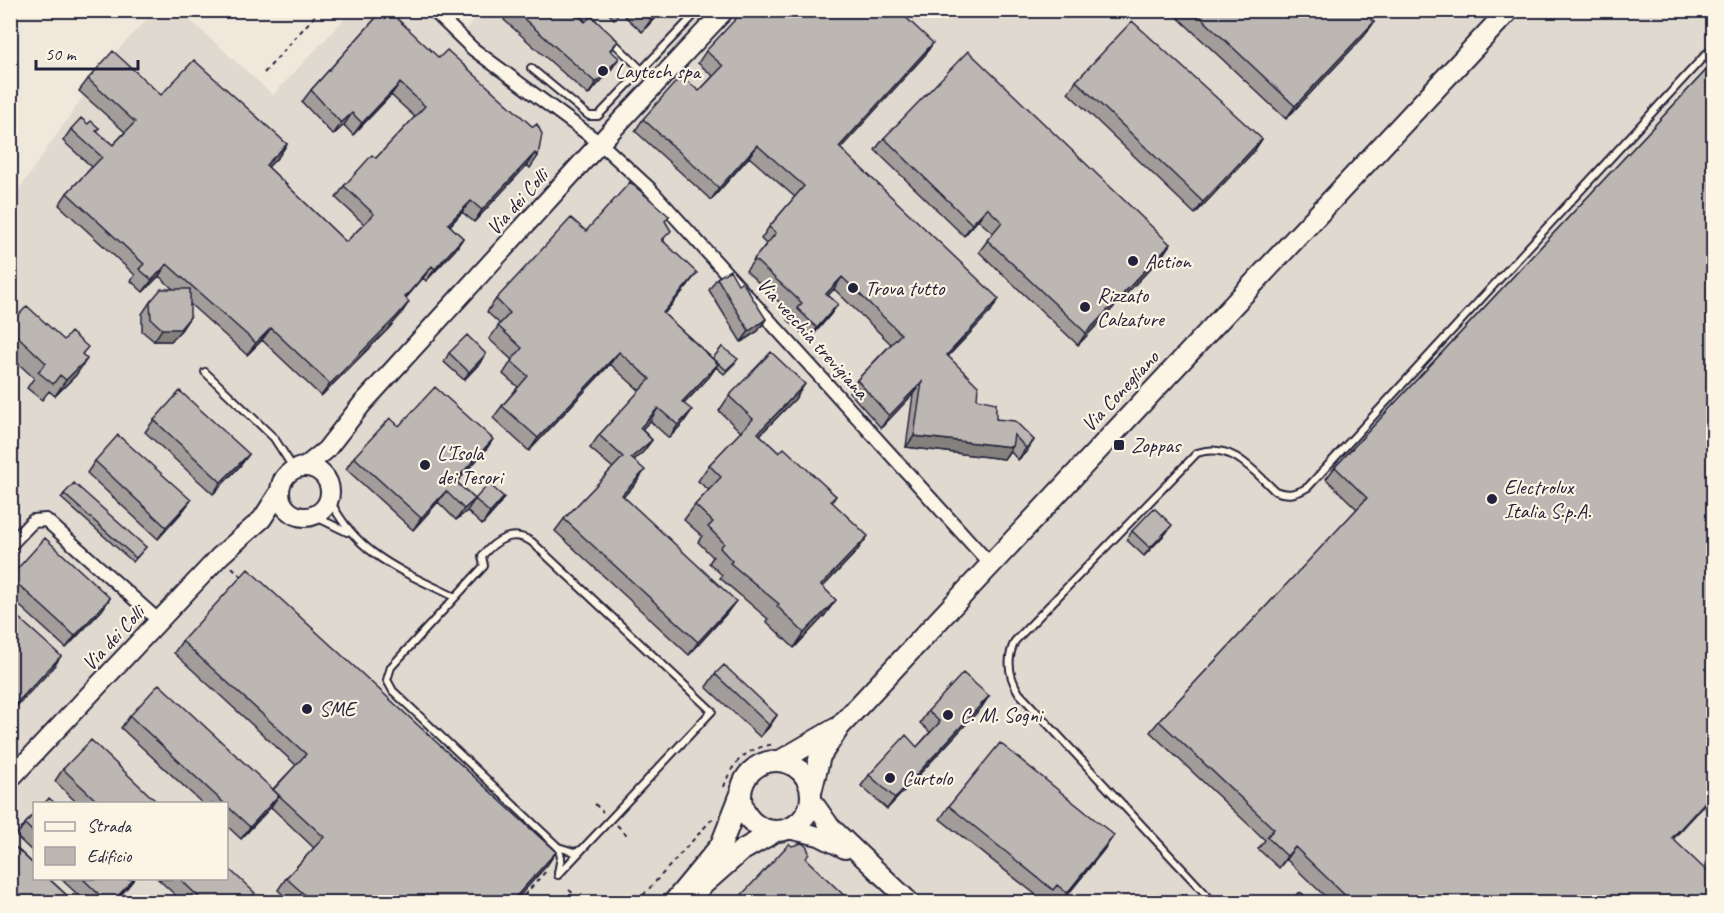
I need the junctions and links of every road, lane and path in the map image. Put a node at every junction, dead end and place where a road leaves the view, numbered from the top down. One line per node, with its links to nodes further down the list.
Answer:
1 (320, 10): 12 (path)
2 (433, 10): 14 (street, Via vecchia trevigiana)
3 (580, 10): 7 (lane)
4 (699, 10): 11 (lane)
5 (725, 10): 13 (street, Via dei Colli)
6 (1509, 10): 25 (main road, Via Conegliano)
7 (596, 26)
8 (603, 33): 11 (lane)
9 (1713, 51): 51 (lane)
10 (531, 68): 11 (lane)
11 (642, 70): 13 (lane)
12 (264, 74)
13 (656, 84): 14 (street, Via dei Colli)
14 (600, 143): 16 (street, Via dei Colli); 25 (street, Via vecchia trevigiana)
15 (205, 372): 17 (lane)
16 (345, 426): 17 (street, Via dei Colli); 19 (street, Via dei Colli)
17 (293, 468): 18 (path); 18 (street, Via dei Colli); 19 (street)
18 (277, 483): 20 (street); 21 (street, Via dei Colli)
19 (328, 489): 20 (street, Via dei Colli); 22 (lane)
20 (304, 515): 21 (street, Via dei Colli); 22 (lane)
21 (251, 530): 28 (street, Via dei Colli)
22 (351, 534): 27 (lane)
23 (10, 545): 28 (street)
24 (226, 562): 26 (path)
25 (990, 565): 29 (main road, Via Conegliano)
26 (244, 578)
27 (455, 597): 39 (lane); 40 (lane)
28 (159, 621): 31 (street, Via dei Colli)
29 (840, 726): 30 (main road, Via Conegliano); 33 (main road, Via Conegliano)
30 (780, 761): 32 (main road); 33 (main road)
31 (10, 780)
32 (741, 794): 37 (main road); 48 (main road)
33 (811, 796): 37 (main road); 41 (street)
34 (595, 804): 35 (path)
35 (606, 814)
36 (616, 825): 38 (path)
37 (782, 830): 41 (street); 49 (main road)
38 (628, 836)
39 (558, 847): 40 (lane); 40 (lane)
40 (581, 850)
41 (858, 855): 50 (street)
42 (552, 864): 44 (path)
43 (525, 883): 44 (path)
44 (531, 888): 47 (path)
45 (569, 890): 46 (path)
46 (574, 894)
47 (518, 903)
48 (675, 903)
49 (682, 903)
50 (910, 903)
51 (1213, 903)
52 (1295, 903): 53 (lane)
53 (1306, 903)

